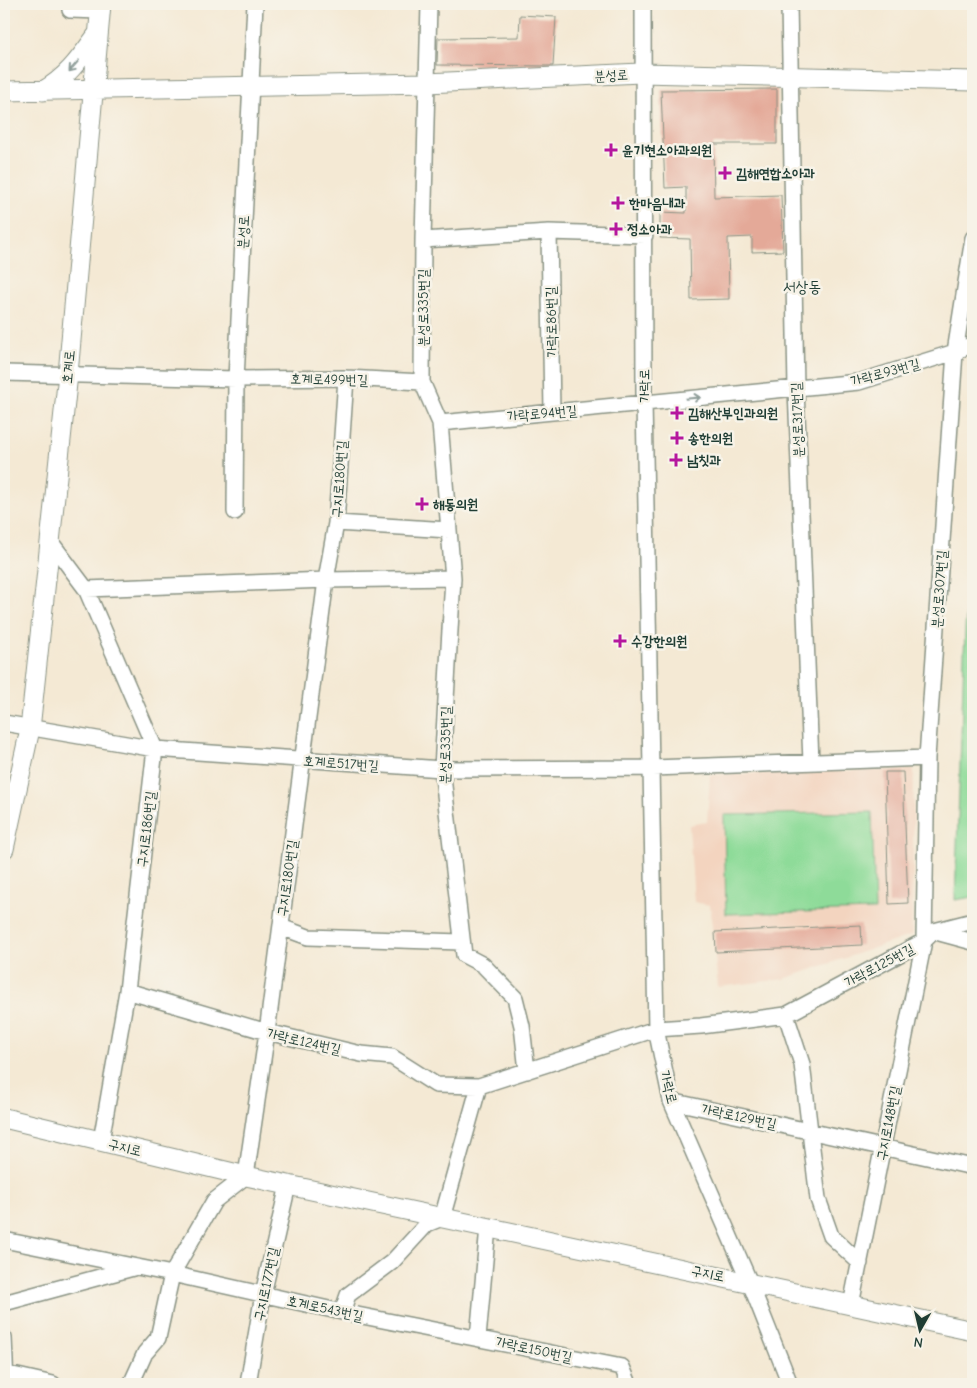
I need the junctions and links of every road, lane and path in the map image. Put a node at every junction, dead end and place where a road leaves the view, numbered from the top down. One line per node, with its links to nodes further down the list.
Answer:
1 (71, 4): 6 (street)
2 (255, 4): 12 (street)
3 (429, 4): 11 (street, 분성로335번길)
4 (643, 4): 8 (street, 가락로)
5 (789, 4): 9 (street, 분성로317번길)
6 (101, 7): 7 (main road, 호계로)
7 (98, 34): 13 (main road, 호계로); 15 (main road, one-way to 15)
8 (641, 73): 9 (main road, 분성로); 11 (main road, 분성로); 17 (street, 가락로)
9 (790, 77): 10 (main road, 분성로); 27 (street, 분성로317번길)
10 (973, 82)
11 (427, 83): 12 (main road, 분성로); 19 (street, 분성로335번길)
12 (250, 86): 13 (main road, 분성로); 24 (street, 분성로)
13 (92, 90): 15 (main road, 분성로); 23 (main road, 호계로)
14 (4, 91): 15 (main road, 분성로)
15 (44, 91)
16 (549, 232): 17 (street); 19 (street); 29 (street, 가락로86번길)
17 (645, 236): 28 (street, 가락로)
18 (973, 238): 21 (street, 분성로307번길)
19 (423, 240): 26 (street, 분성로335번길)
20 (973, 344): 21 (street, 가락로93번길)
21 (955, 352): 27 (street, 가락로93번길); 41 (street, 분성로307번길)
22 (4, 373): 23 (street, 호계로499번길)
23 (68, 374): 24 (street, 호계로499번길); 34 (main road, 호계로)
24 (236, 378): 25 (street, 호계로499번길); 31 (street)
25 (346, 378): 26 (street, 호계로499번길); 32 (street, 구지로180번길)
26 (422, 382): 30 (street, 분성로335번길)
27 (796, 389): 28 (street, 가락로93번길, one-way to 27); 43 (street, 분성로317번길)
28 (644, 402): 29 (street, 가락로94번길); 44 (street, 가락로)
29 (552, 412): 30 (street, 가락로94번길)
30 (440, 424): 33 (street, 분성로335번길)
31 (235, 512)
32 (336, 523): 33 (street); 36 (street, 구지로180번길)
33 (449, 530): 35 (street, 분성로335번길)
34 (50, 541): 37 (street, 구지로186번길); 39 (main road, 호계로)
35 (453, 578): 36 (street); 45 (street, 분성로335번길)
36 (326, 580): 37 (street); 42 (street, 구지로180번길)
37 (86, 589): 40 (street, 구지로186번길)
38 (4, 723): 39 (street)
39 (30, 729): 40 (street, 호계로517번길); 46 (main road, 호계로)
40 (155, 750): 42 (street, 호계로517번길); 52 (street, 구지로186번길)
41 (927, 758): 43 (street); 49 (street, 분성로307번길)
42 (303, 761): 45 (street, 호계로517번길); 48 (street, 구지로180번길)
43 (811, 762): 44 (street)
44 (653, 768): 45 (street, 호계로517번길); 54 (street, 가락로)
45 (442, 770): 50 (street, 분성로335번길)
46 (4, 850)
47 (973, 921): 49 (street, 가락로125번길)
48 (281, 927): 50 (street); 55 (street, 구지로180번길)
49 (929, 936): 51 (street); 53 (street, 가락로125번길); 62 (street, 구지로148번길)
50 (461, 942): 56 (street, 분성로335번길)
51 (973, 942)
52 (127, 991): 55 (street, 가락로124번길); 61 (street, 구지로186번길)
53 (786, 1015): 54 (street, 가락로125번길); 60 (street)
54 (656, 1029): 56 (street, 가락로124번길); 58 (street, 가락로)
55 (268, 1032): 57 (street, 가락로124번길); 64 (street, 구지로180번길)
56 (527, 1071): 57 (street, 가락로124번길)
57 (478, 1086): 66 (street)
58 (671, 1101): 60 (street, 가락로129번길); 72 (street, 가락로)
59 (4, 1118): 61 (main road, 구지로)
60 (808, 1131): 62 (street, 가락로129번길); 69 (street)
61 (101, 1141): 64 (main road, 구지로)
62 (883, 1147): 63 (street, 가락로129번길); 69 (street, 구지로148번길)
63 (973, 1167)
64 (246, 1176): 65 (main road, 구지로); 71 (street)
65 (288, 1185): 66 (main road, 구지로); 73 (street, 구지로177번길)
66 (442, 1218): 67 (main road, 구지로); 76 (street)
67 (488, 1227): 72 (main road, 구지로); 79 (street, 가락로150번길)
68 (4, 1240): 70 (street, 호계로543번길)
69 (860, 1264): 75 (street, 구지로148번길)
70 (137, 1267): 71 (street, 호계로543번길); 74 (street, 호계로543번길)
71 (172, 1274): 73 (street, 호계로543번길); 82 (street)
72 (750, 1282): 75 (main road, 구지로); 85 (street, 가락로)
73 (263, 1294): 76 (street, 호계로543번길); 83 (street, 구지로177번길)
74 (4, 1303)
75 (852, 1305): 77 (main road, 구지로)
76 (342, 1312): 79 (street, 호계로543번길)
77 (973, 1331)
78 (4, 1338): 80 (street)
79 (478, 1338): 84 (street, 가락로150번길)
80 (5, 1377): 81 (street)
81 (53, 1384)
82 (130, 1384)
83 (248, 1384)
84 (629, 1384)
85 (790, 1384)

